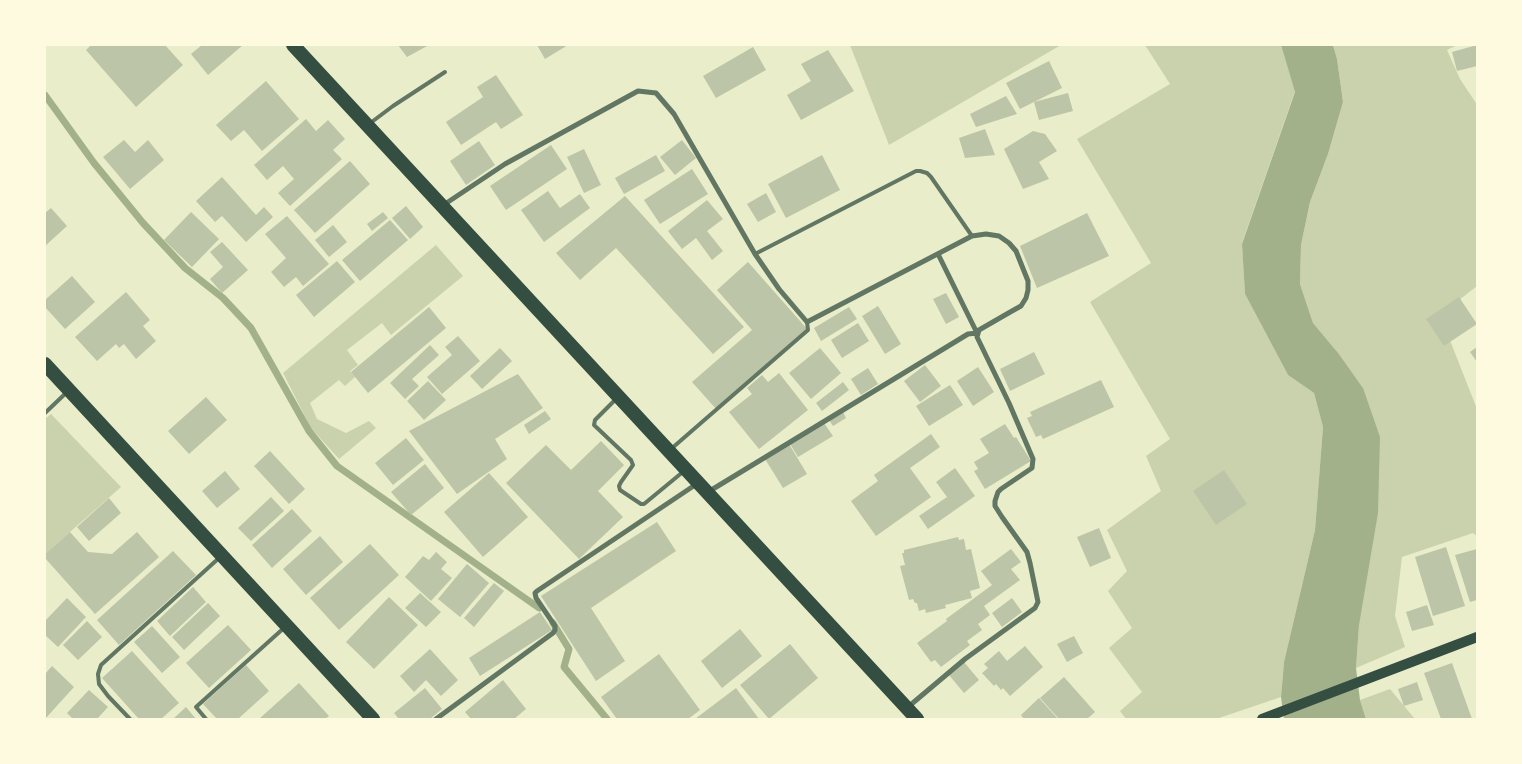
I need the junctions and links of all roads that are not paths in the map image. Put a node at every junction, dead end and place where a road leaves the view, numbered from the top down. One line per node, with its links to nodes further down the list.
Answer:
1 (297, 46): 3 (highway)
2 (445, 72): 3 (lane)
3 (367, 126): 4 (highway)
4 (442, 206): 6 (street); 12 (highway)
5 (972, 236): 6 (lane); 7 (street); 9 (street)
6 (755, 254): 8 (street)
7 (938, 254): 8 (street); 9 (street)
8 (808, 322): 14 (lane)
9 (977, 333): 16 (street); 20 (street)
10 (45, 364): 11 (highway)
11 (69, 390): 13 (lane); 17 (highway)
12 (618, 396): 14 (highway); 15 (lane)
13 (45, 413)
14 (669, 451): 15 (highway)
15 (686, 469): 16 (highway)
16 (703, 488): 20 (highway); 24 (street)
17 (222, 556): 18 (highway); 21 (lane)
18 (287, 626): 22 (lane); 23 (highway)
19 (1477, 637): 26 (main road)
20 (907, 708): 25 (highway)
21 (130, 719)
22 (206, 719)
23 (372, 719)
24 (436, 719)
25 (918, 719)
26 (1262, 719)

